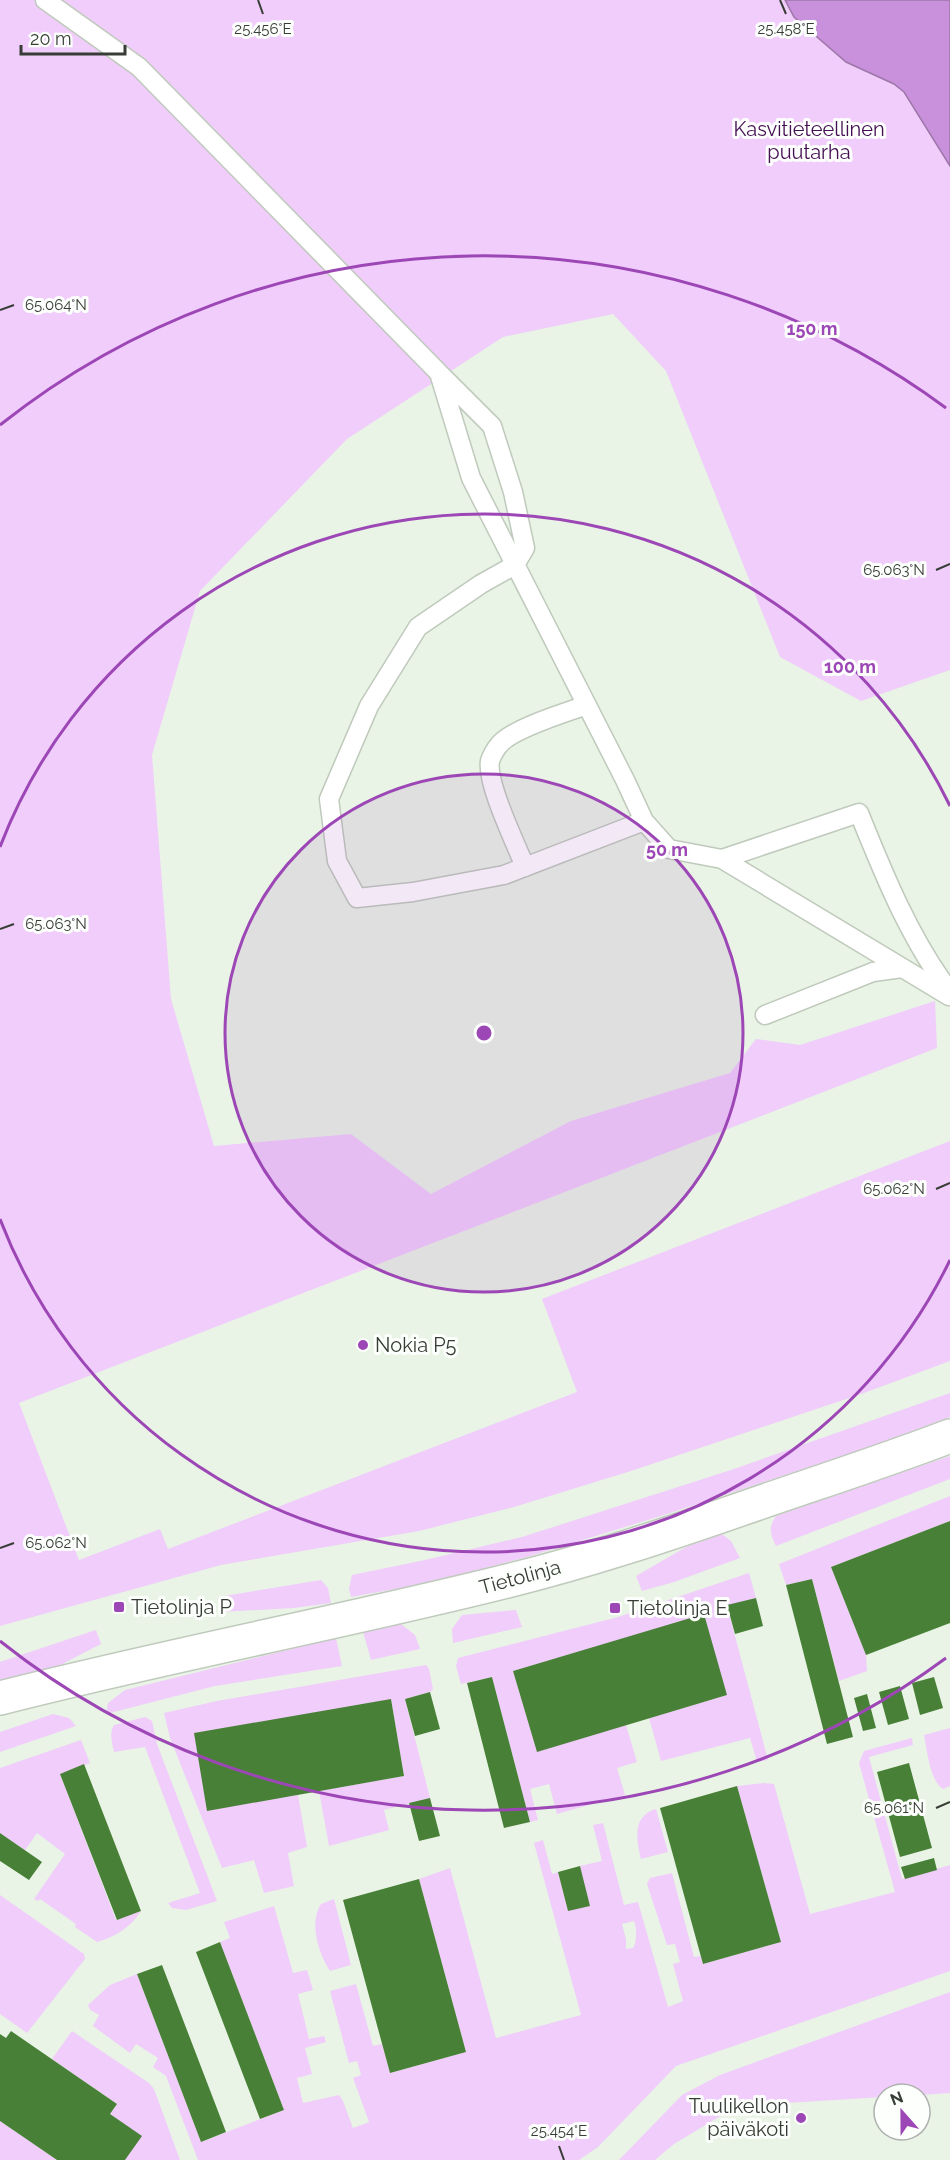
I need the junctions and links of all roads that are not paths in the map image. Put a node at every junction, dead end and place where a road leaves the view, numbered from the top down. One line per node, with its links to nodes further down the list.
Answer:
1 (45, 0): 2 (lane)
2 (439, 373): 3 (lane); 3 (lane)
3 (515, 565): 4 (lane); 7 (lane)
4 (587, 705): 5 (lane); 7 (lane)
5 (644, 821): 6 (lane); 7 (lane)
6 (722, 859): 8 (lane); 9 (lane)
7 (525, 867)
8 (902, 968): 10 (lane); 11 (lane)
9 (950, 992)
10 (950, 997)
11 (765, 1015)
12 (950, 1436): 13 (street, Tietolinja)
13 (78, 1678): 14 (street, Tietolinja); 15 (street, Tietolinja)
14 (0, 1698)
15 (0, 1713)

